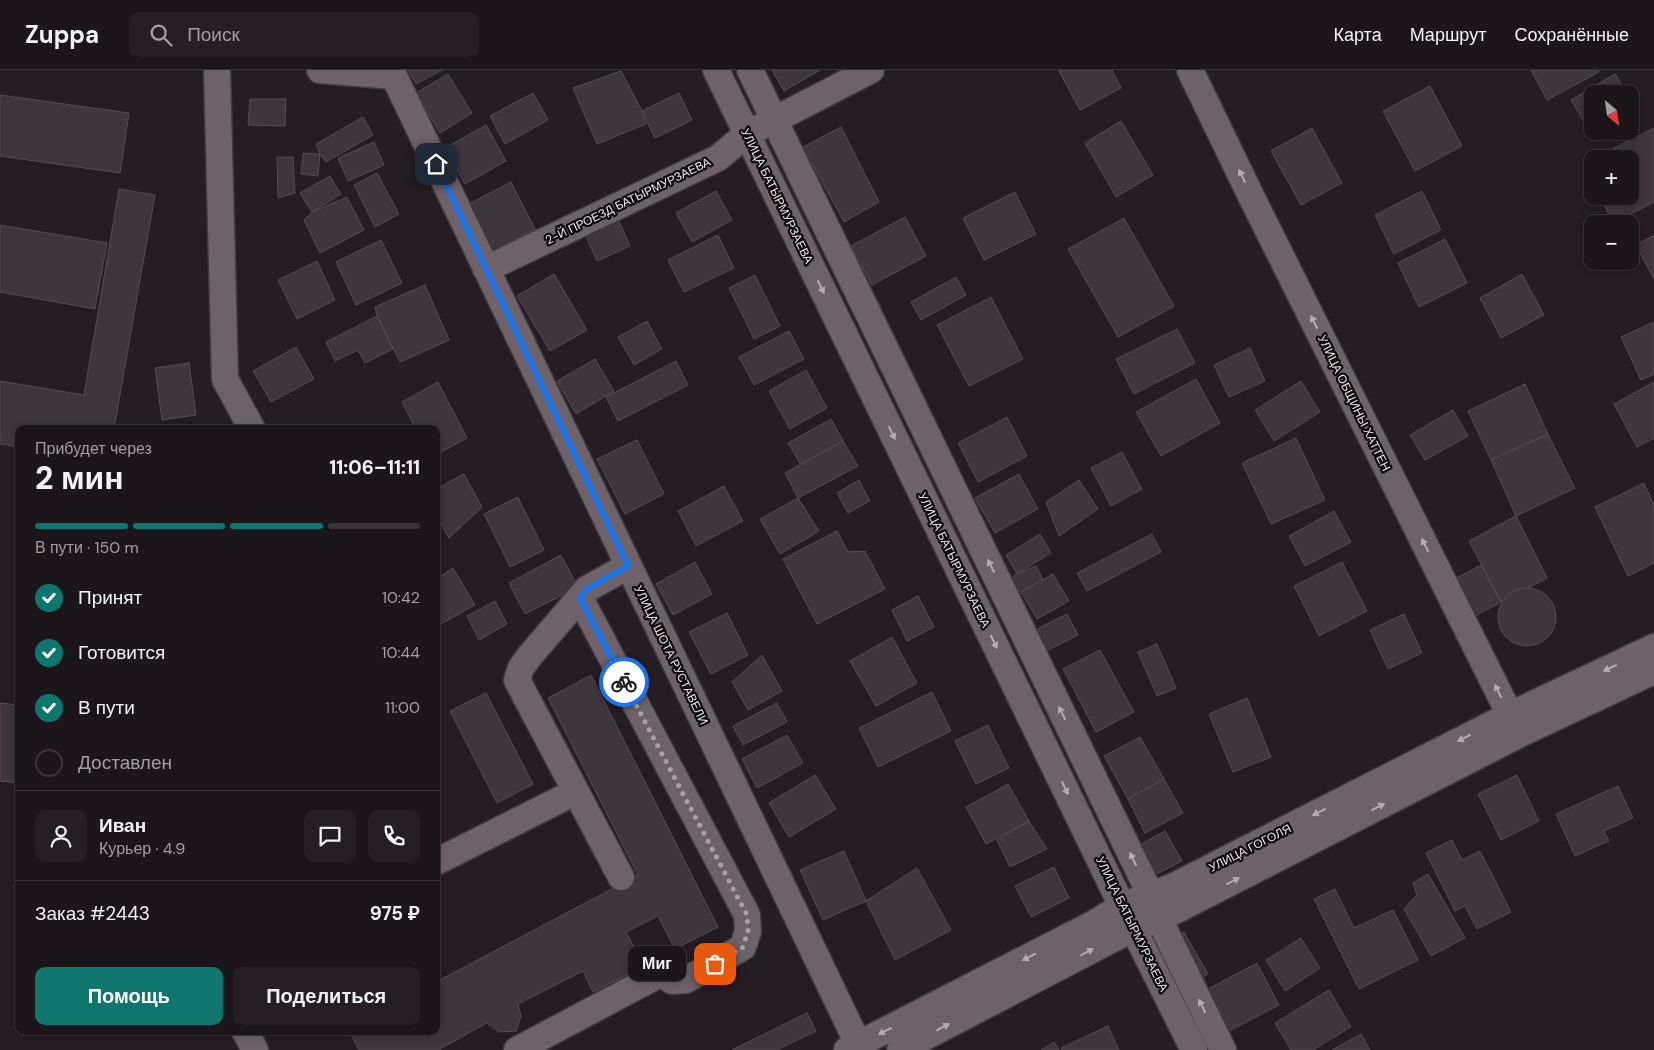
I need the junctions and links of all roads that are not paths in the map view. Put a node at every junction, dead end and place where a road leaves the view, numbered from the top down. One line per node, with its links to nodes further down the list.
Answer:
1 (217, 70): 11 (street)
2 (320, 70): 7 (street)
3 (716, 70): 9 (street, УЛИЦА БАТЫРМУРЗАЕВА)
4 (750, 70): 8 (street)
5 (871, 70): 8 (street, 2-Й ПРОЕЗД БАТЫРМУРЗАЕВА)
6 (1190, 70): 16 (street, УЛИЦА ОБЩИНЫ ХАТТЕН, one-way to 6)
7 (392, 73): 10 (street, УЛИЦА ШОТА РУСТАВЕЛИ)
8 (775, 119): 9 (street, 2-Й ПРОЕЗД БАТЫРМУРЗАЕВА); 20 (street, one-way to 8)
9 (747, 134): 10 (street, 2-Й ПРОЕЗД БАТЫРМУРЗАЕВА); 21 (street, УЛИЦА БАТЫРМУРЗАЕВА, one-way to 21)
10 (486, 269): 12 (street, УЛИЦА ШОТА РУСТАВЕЛИ)
11 (250, 425)
12 (628, 566): 13 (street); 24 (street, УЛИЦА ШОТА РУСТАВЕЛИ)
13 (580, 598): 17 (street); 26 (street)
14 (1654, 647): 16 (street, УЛИЦА ГОГОЛЯ, one-way to 16)
15 (1654, 671): 16 (street, УЛИЦА ГОГОЛЯ)
16 (1515, 724): 20 (street, УЛИЦА ГОГОЛЯ, one-way to 20); 22 (street, УЛИЦА ГОГОЛЯ, one-way to 16)
17 (575, 792): 18 (street); 19 (street)
18 (440, 860)
19 (621, 877)
20 (1150, 894): 21 (street, УЛИЦА ГОГОЛЯ); 22 (street)
21 (1128, 917): 22 (street, УЛИЦА ГОГОЛЯ); 24 (street, УЛИЦА ГОГОЛЯ, one-way to 24); 27 (street, УЛИЦА ГОГОЛЯ, one-way to 21); 28 (street, УЛИЦА БАТЫРМУРЗАЕВА)
22 (1161, 918): 29 (street, one-way to 22)
23 (247, 1035): 25 (street)
24 (855, 1048)
25 (255, 1050)
26 (517, 1050)
27 (900, 1050)
28 (1194, 1050)
29 (1223, 1050)

